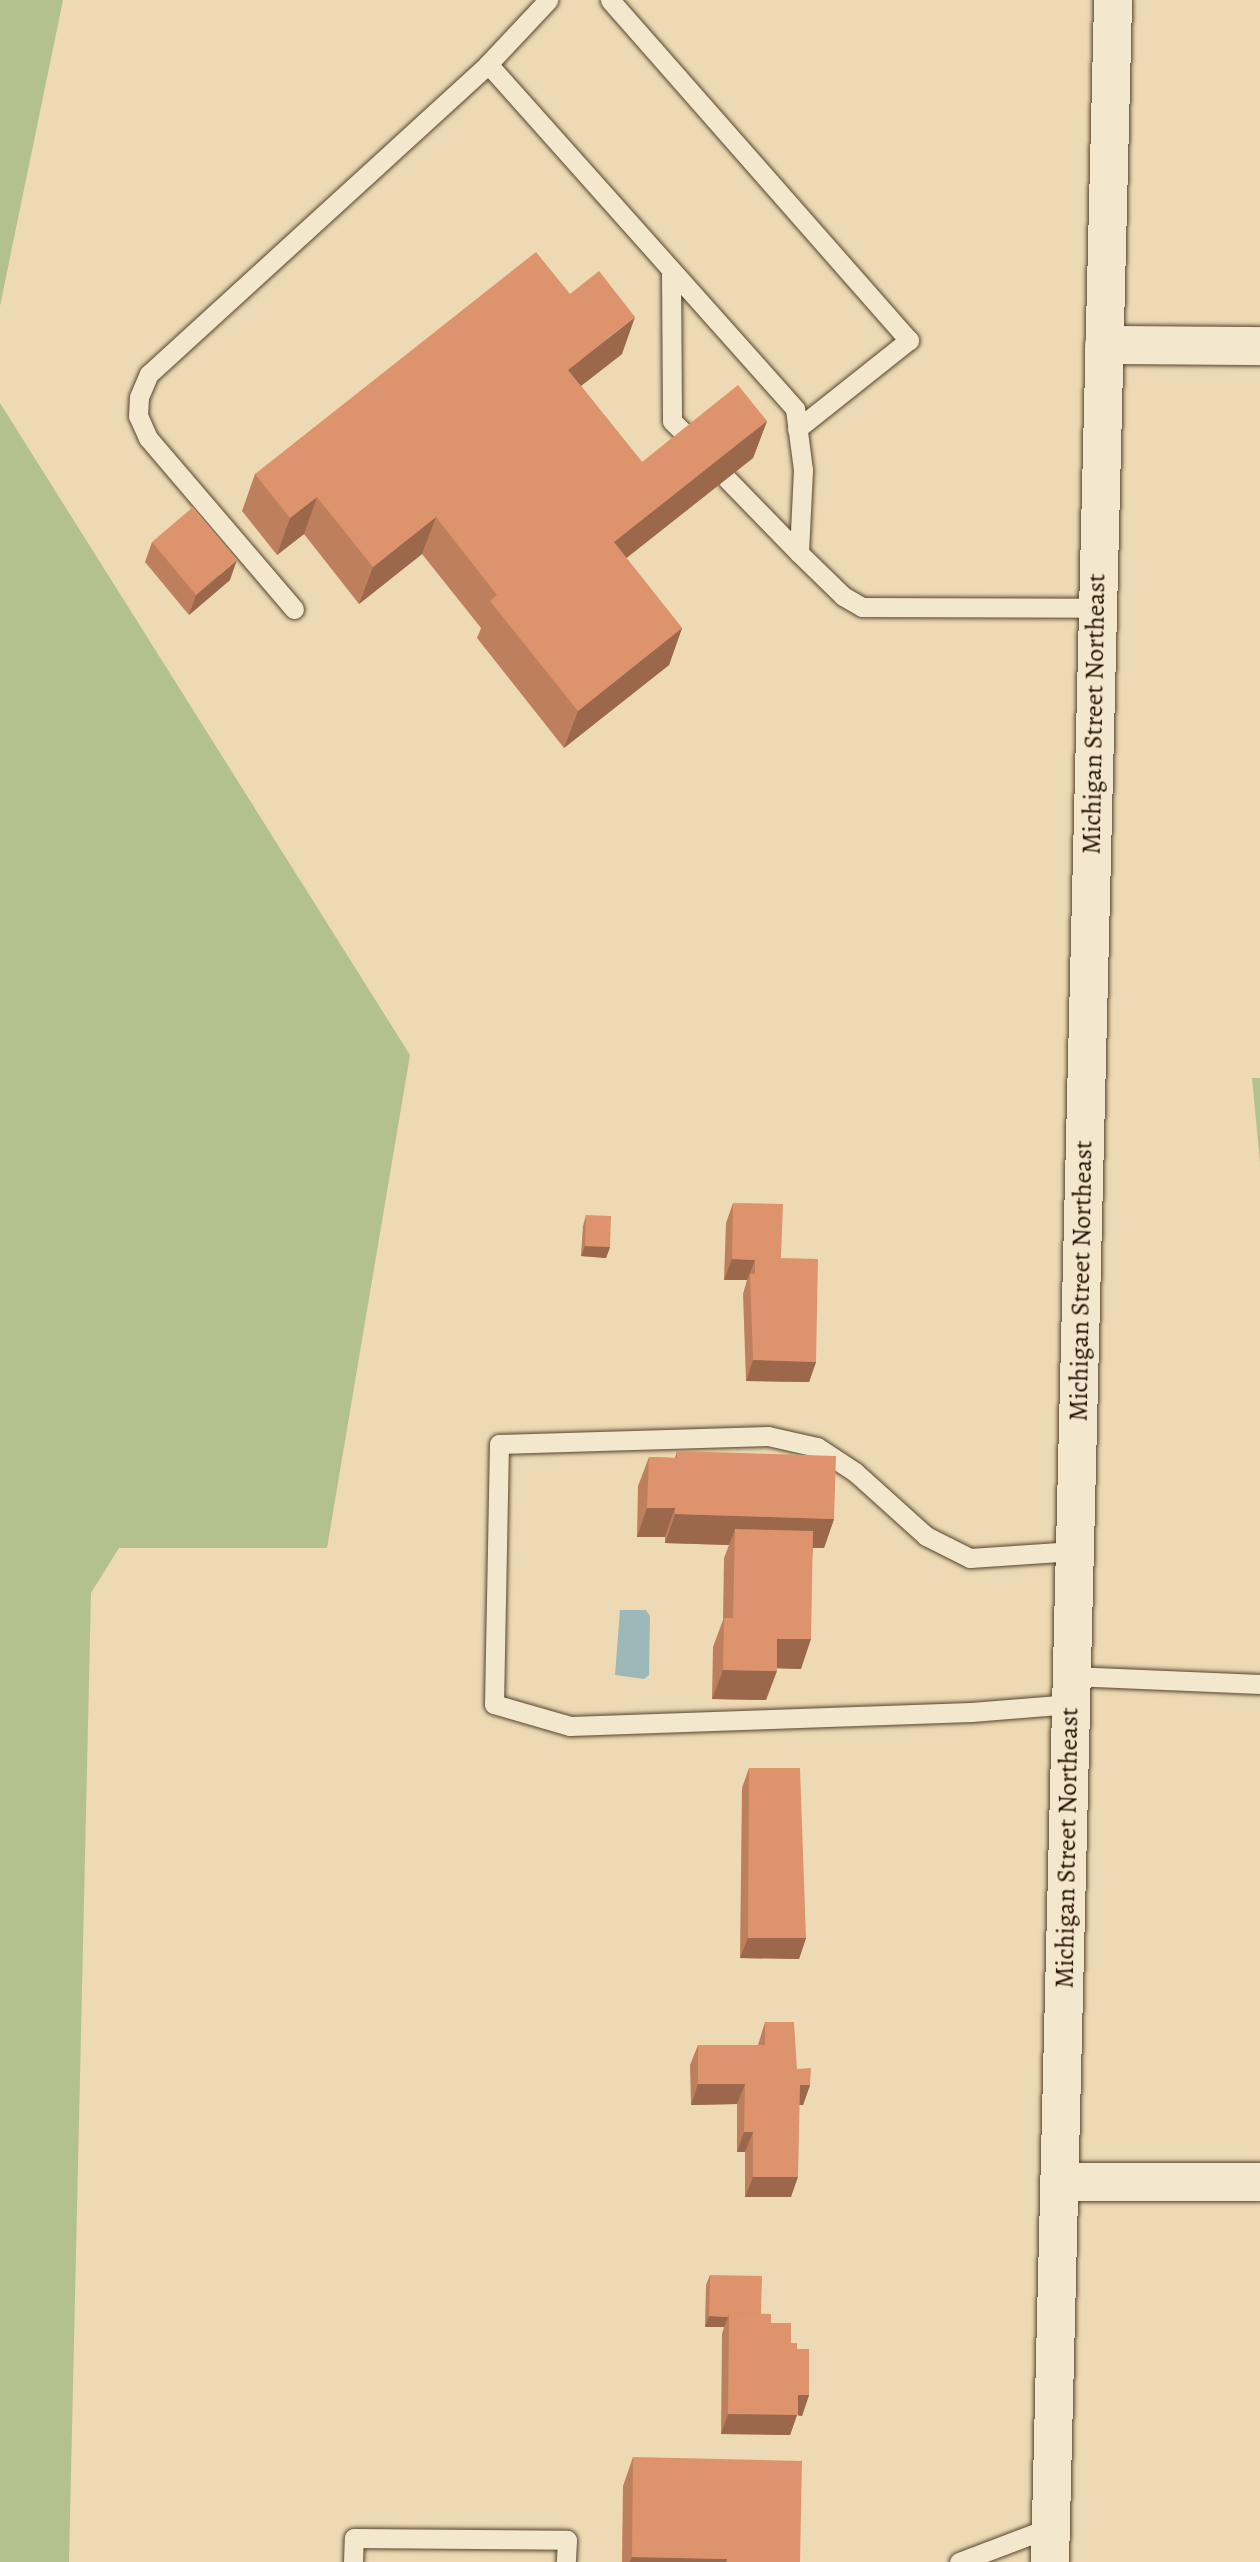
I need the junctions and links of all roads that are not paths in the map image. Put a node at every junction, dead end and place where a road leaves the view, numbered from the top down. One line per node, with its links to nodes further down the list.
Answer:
1 (548, 0): 4 (lane)
2 (610, 0): 8 (lane)
3 (1113, 0): 6 (main road, Michigan Street Northeast)
4 (488, 64): 5 (lane); 13 (lane)
5 (671, 271): 8 (lane); 9 (lane)
6 (1104, 345): 7 (main road); 12 (main road, Michigan Street Northeast)
7 (1260, 346)
8 (797, 429): 11 (lane)
9 (696, 445)
10 (727, 479): 11 (lane)
11 (799, 553): 12 (lane)
12 (1097, 608): 14 (main road, Michigan Street Northeast)
13 (293, 609)
14 (1074, 1551): 16 (main road, Michigan Street Northeast); 16 (lane)
15 (1260, 1684): 16 (lane)
16 (1071, 1690): 17 (main road, Michigan Street Northeast)
17 (1059, 2182): 18 (main road); 19 (main road, Michigan Street Northeast)
18 (1260, 2182)
19 (1050, 2545): 22 (lane)
20 (353, 2562): 21 (lane)
21 (566, 2562)
22 (959, 2562)

